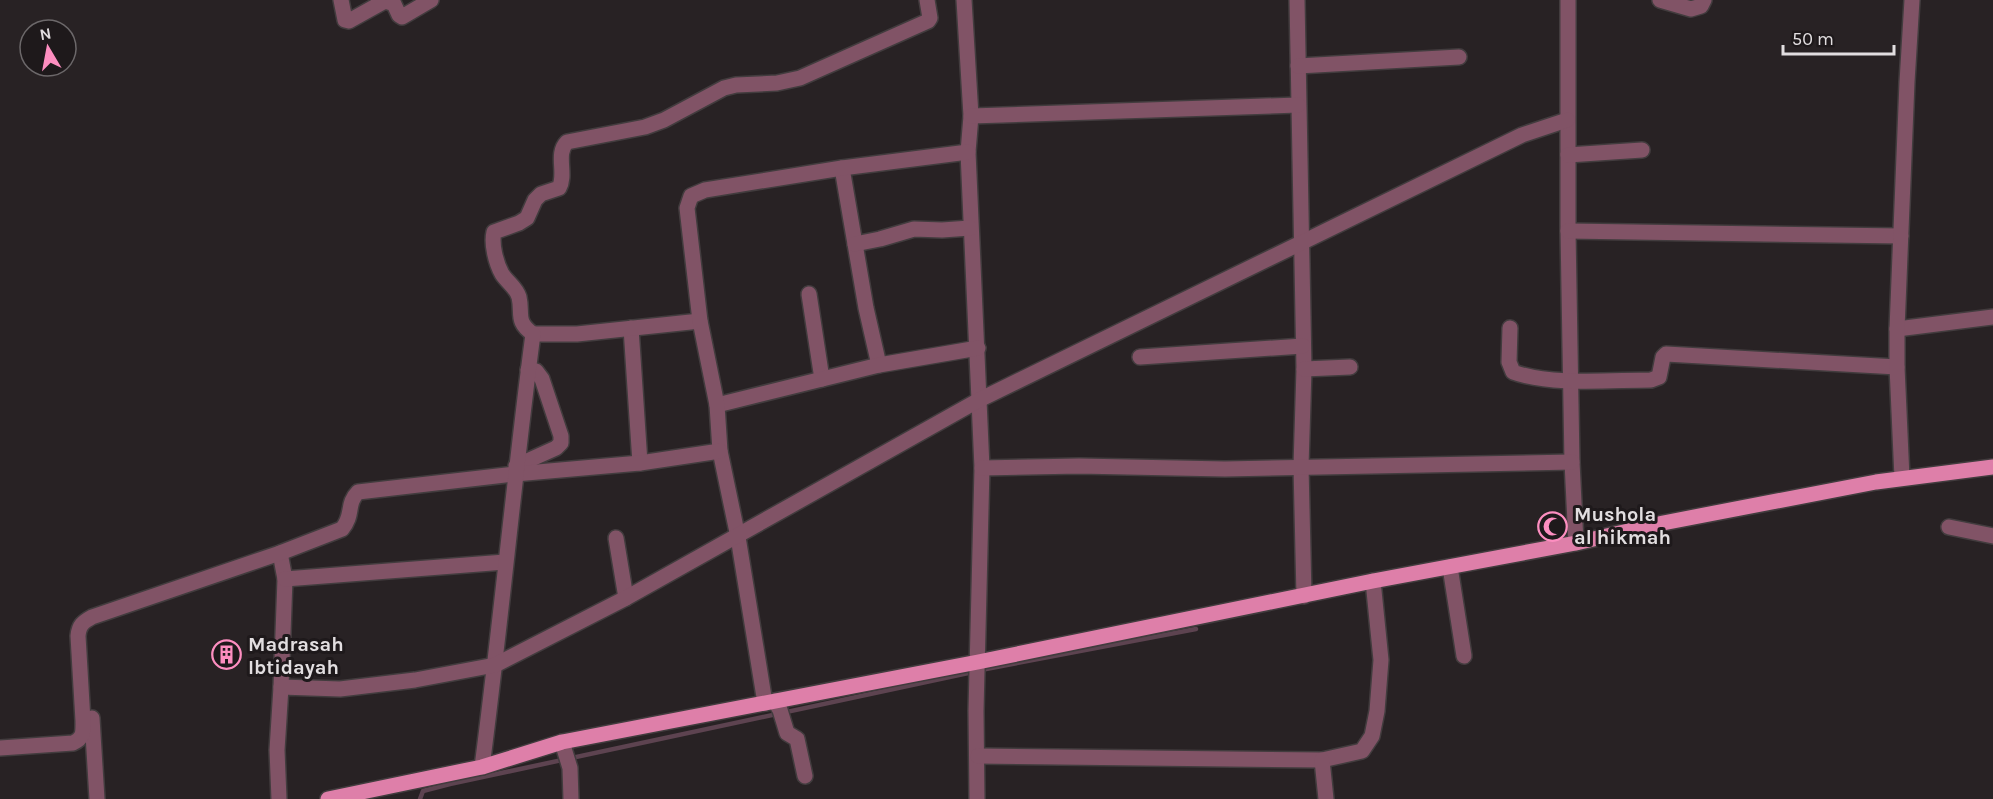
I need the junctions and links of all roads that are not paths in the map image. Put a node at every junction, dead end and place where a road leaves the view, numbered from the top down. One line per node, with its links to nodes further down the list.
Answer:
1 (341, 0): 2 (street)
2 (432, 0)
3 (927, 0): 30 (street)
4 (964, 0): 13 (street)
5 (1298, 0): 11 (street)
6 (1568, 0): 14 (street)
7 (1660, 0): 8 (street)
8 (1704, 0)
9 (1912, 0): 21 (street)
10 (1459, 57): 11 (street)
11 (1298, 66): 12 (street)
12 (1298, 105): 13 (street); 22 (street)
13 (971, 116): 16 (street)
14 (1567, 120): 17 (street); 22 (street)
15 (1642, 150): 17 (street)
16 (968, 152): 18 (street); 19 (street)
17 (1568, 155): 20 (street)
18 (842, 168): 23 (street); 26 (street)
19 (970, 228): 23 (street); 32 (street)
20 (1568, 231): 21 (street); 40 (street)
21 (1901, 236): 29 (street)
22 (1300, 242): 31 (street); 41 (street)
23 (855, 244): 34 (street)
24 (810, 294): 39 (street)
25 (1993, 316): 29 (street)
26 (700, 321): 27 (street); 42 (street)
27 (631, 328): 30 (street); 45 (street)
28 (1510, 328): 40 (street)
29 (1897, 329): 36 (street)
30 (533, 334): 38 (street)
31 (1303, 346): 33 (street); 37 (street)
32 (978, 348): 34 (street); 41 (street)
33 (1140, 357)
34 (879, 365): 39 (street)
35 (1350, 367): 37 (street)
36 (1897, 367): 40 (street); 50 (street)
37 (1304, 369): 46 (street)
38 (528, 370): 49 (street); 49 (street)
39 (822, 379): 42 (street)
40 (1572, 380): 44 (street)
41 (979, 400): 48 (street); 53 (street)
42 (717, 405): 43 (street)
43 (720, 451): 45 (street); 53 (street)
44 (1572, 462): 46 (street); 55 (street)
45 (640, 464): 49 (street)
46 (1300, 466): 48 (street); 61 (street)
47 (1993, 467): 50 (main road)
48 (982, 468): 65 (street)
49 (516, 470): 56 (street); 57 (street)
50 (1902, 478): 55 (main road)
51 (1949, 527): 52 (street)
52 (1993, 536)
53 (738, 537): 62 (street); 68 (street)
54 (616, 538): 62 (street)
55 (1576, 543): 58 (main road)
56 (280, 553): 59 (street); 70 (street)
57 (505, 562): 59 (street); 66 (street)
58 (1450, 567): 60 (main road); 64 (street)
59 (285, 579): 67 (street)
60 (1373, 581): 61 (main road); 72 (street)
61 (1304, 596): 65 (main road)
62 (626, 598): 66 (street)
63 (88, 655): 75 (street)
64 (1464, 656)
65 (978, 662): 68 (main road); 71 (street)
66 (495, 665): 67 (street); 73 (street)
67 (281, 687): 76 (street)
68 (776, 709): 69 (main road); 74 (street)
69 (564, 745): 73 (main road); 78 (street)
70 (0, 748)
71 (978, 756): 72 (street); 79 (street)
72 (1322, 760): 80 (street)
73 (482, 767): 77 (main road)
74 (805, 776)
75 (97, 799)
76 (279, 799)
77 (328, 799)
78 (571, 799)
79 (977, 799)
80 (1326, 799)

